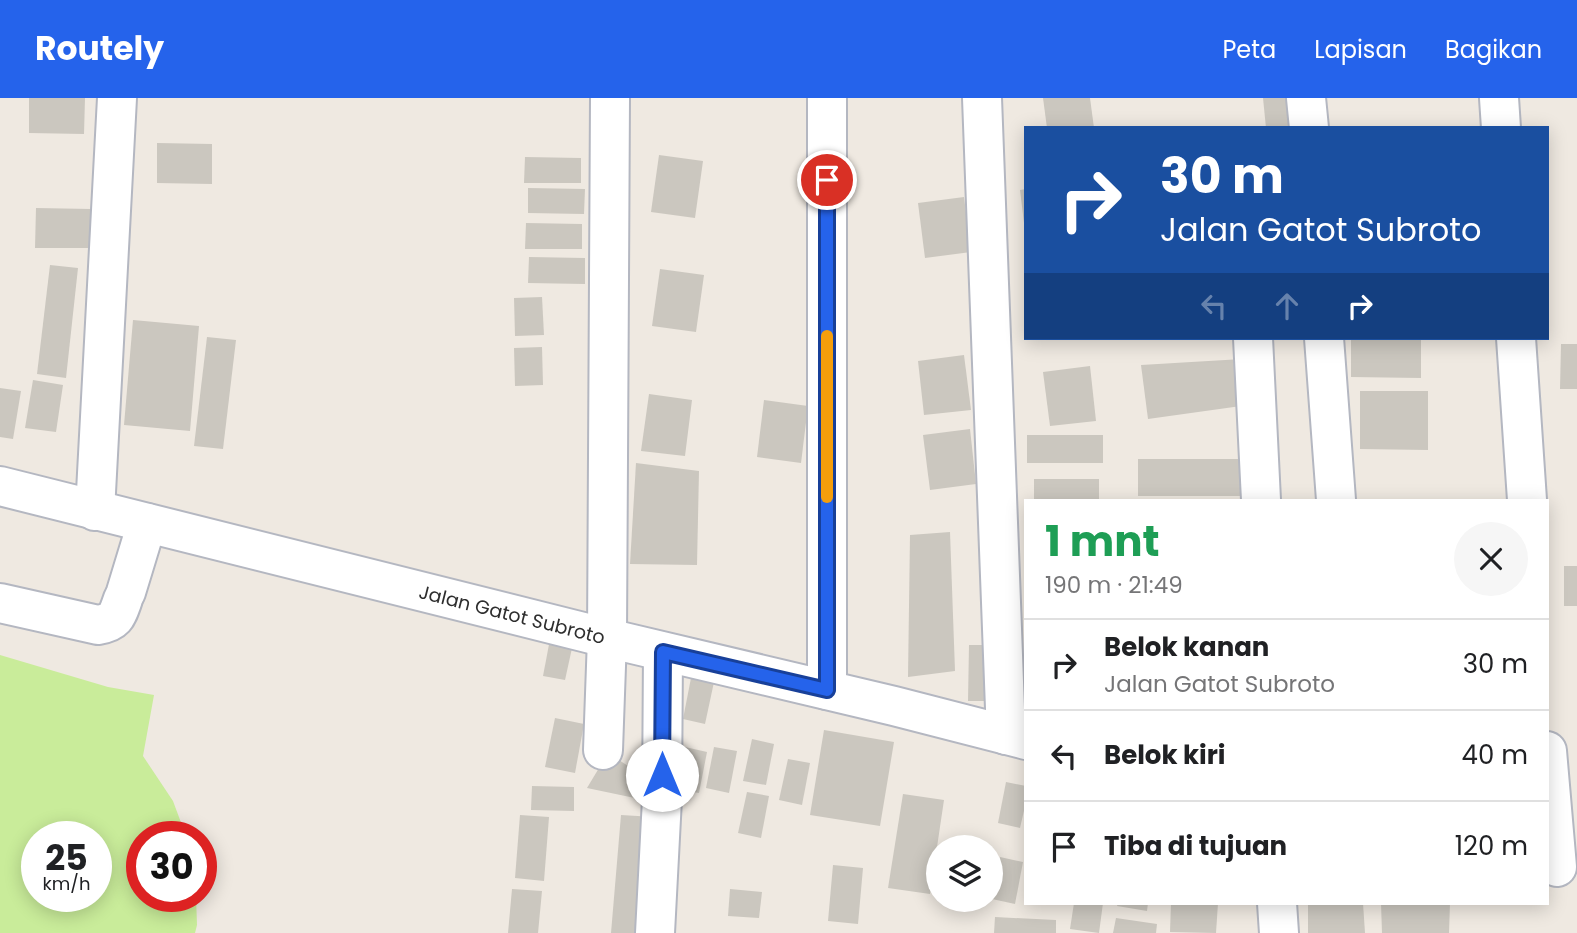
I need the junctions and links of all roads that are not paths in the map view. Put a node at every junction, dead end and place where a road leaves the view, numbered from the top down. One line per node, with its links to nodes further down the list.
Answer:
1 (117, 98): 16 (street)
2 (610, 98): 19 (street)
3 (827, 98): 21 (street)
4 (982, 98): 22 (street)
5 (1307, 98): 7 (street)
6 (1499, 98): 8 (street)
7 (1309, 126)
8 (1501, 126)
9 (1253, 340): 13 (street)
10 (1324, 340): 14 (street)
11 (1516, 340): 15 (street)
12 (0, 486): 16 (street, Jalan Gatot Subroto)
13 (1261, 499)
14 (1336, 499)
15 (1527, 499)
16 (95, 510): 17 (street, Jalan Gatot Subroto)
17 (147, 523): 18 (street); 19 (street, Jalan Gatot Subroto)
18 (0, 603)
19 (607, 638): 20 (street, Jalan Gatot Subroto); 23 (street)
20 (663, 652): 21 (street, Jalan Gatot Subroto); 27 (street)
21 (827, 690): 22 (street, Jalan Gatot Subroto)
22 (1016, 737)
23 (603, 750)
24 (1549, 769): 25 (street)
25 (1560, 867)
26 (1277, 905): 28 (street)
27 (655, 933)
28 (1279, 933)

